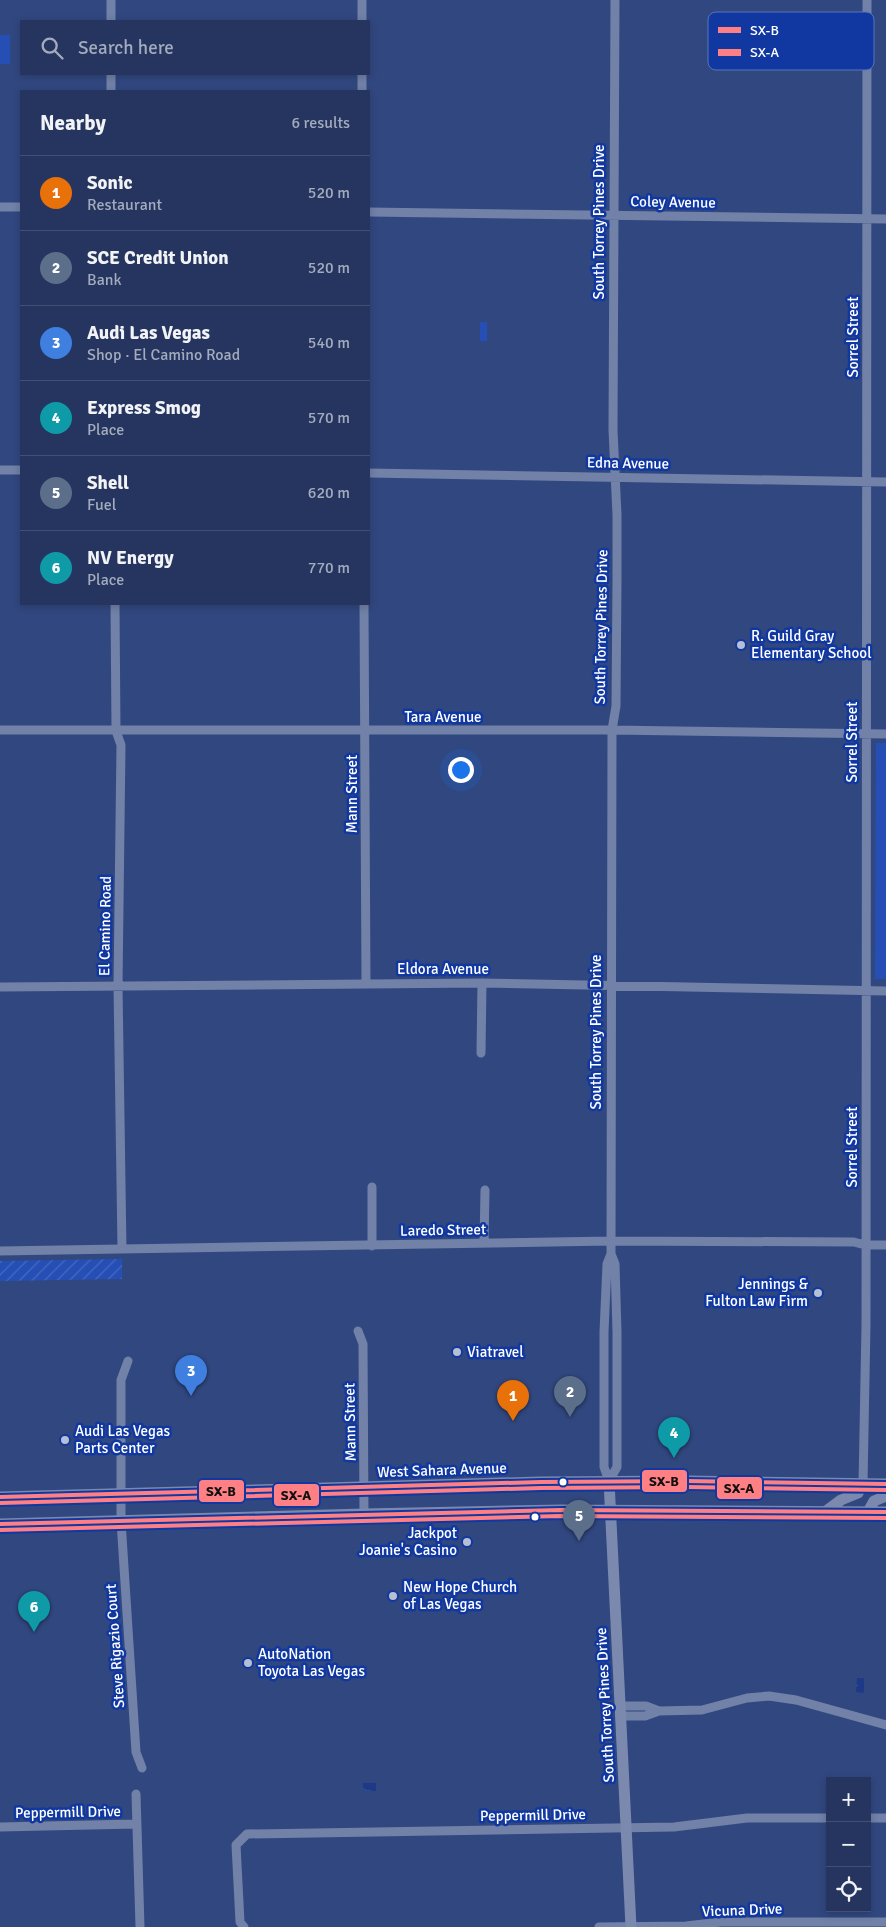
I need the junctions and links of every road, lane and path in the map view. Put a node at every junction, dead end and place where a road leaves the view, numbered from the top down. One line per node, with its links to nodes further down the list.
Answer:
1 (111, 0): 4 (street)
2 (362, 0): 5 (street)
3 (614, 0): 14 (street, South Torrey Pines Drive)
4 (111, 20)
5 (362, 20)
6 (867, 70): 15 (street, Sorrel Street)
7 (111, 75): 9 (street)
8 (362, 75): 10 (street)
9 (111, 90)
10 (362, 90)
11 (0, 207): 12 (street)
12 (20, 207)
13 (370, 212): 14 (street, Coley Avenue)
14 (614, 215): 15 (street, Coley Avenue); 20 (street, South Torrey Pines Drive)
15 (866, 219): 16 (street, Coley Avenue); 21 (street, Sorrel Street)
16 (886, 219)
17 (0, 470): 18 (street)
18 (20, 470)
19 (370, 473): 20 (street, Edna Avenue)
20 (614, 477): 21 (street, Edna Avenue); 26 (street, South Torrey Pines Drive)
21 (866, 482): 22 (street, Edna Avenue); 29 (street, Sorrel Street)
22 (886, 482)
23 (115, 605): 27 (street, El Camino Road)
24 (364, 605): 28 (street, Mann Street)
25 (0, 730): 27 (street, Tara Avenue)
26 (612, 730): 28 (street, Tara Avenue); 29 (street, Tara Avenue); 34 (street, South Torrey Pines Drive)
27 (116, 731): 28 (street, Tara Avenue); 33 (street, El Camino Road)
28 (365, 731): 31 (street, Mann Street)
29 (865, 734): 30 (street, Tara Avenue); 36 (street, Sorrel Street)
30 (886, 734)
31 (366, 983): 32 (street, Eldora Avenue); 33 (street, Eldora Avenue)
32 (482, 983): 34 (street, Eldora Avenue); 38 (street)
33 (118, 986): 35 (street, Eldora Avenue); 46 (street, El Camino Road)
34 (611, 986): 36 (street, Eldora Avenue); 41 (street, South Torrey Pines Drive)
35 (0, 987)
36 (865, 991): 37 (street, Eldora Avenue); 43 (street, Sorrel Street)
37 (886, 991)
38 (482, 1053)
39 (372, 1186): 45 (street)
40 (485, 1190): 42 (street)
41 (611, 1241): 42 (street, Laredo Street); 43 (street, Laredo Street); 48 (street, South Torrey Pines Drive)
42 (484, 1243): 45 (street, Laredo Street)
43 (866, 1245): 44 (street, Laredo Street); 54 (street, Sorrel Street)
44 (886, 1245)
45 (372, 1246): 46 (street, Laredo Street)
46 (122, 1249): 47 (street, Laredo Street)
47 (0, 1251)
48 (611, 1254): 50 (street, South Torrey Pines Drive); 51 (street, South Torrey Pines Drive)
49 (358, 1331): 56 (street, Mann Street)
50 (604, 1332): 51 (street); 53 (street, South Torrey Pines Drive)
51 (618, 1332): 53 (street, South Torrey Pines Drive)
52 (128, 1361): 57 (street)
53 (609, 1481): 54 (main road, West Sahara Avenue); 56 (main road, West Sahara Avenue); 60 (main road, South Torrey Pines Drive)
54 (863, 1484): 55 (main road, West Sahara Avenue); 61 (main road)
55 (886, 1484)
56 (364, 1487): 57 (main road, West Sahara Avenue); 64 (street, Mann Street)
57 (121, 1495): 59 (main road, West Sahara Avenue); 65 (street)
58 (886, 1496): 62 (main road)
59 (0, 1497)
60 (610, 1510): 61 (main road); 64 (main road); 67 (main road, South Torrey Pines Drive)
61 (825, 1512): 62 (main road)
62 (868, 1512): 63 (main road)
63 (886, 1512)
64 (364, 1514): 65 (main road)
65 (121, 1521): 66 (main road); 69 (street, Steve Rigazio Court)
66 (0, 1524)
67 (621, 1711): 68 (street); 76 (main road, South Torrey Pines Drive)
68 (886, 1725)
69 (142, 1768)
70 (136, 1794): 74 (street)
71 (826, 1818): 76 (street, Peppermill Drive)
72 (871, 1818): 73 (street)
73 (886, 1818)
74 (136, 1824): 75 (street, Peppermill Drive); 78 (street)
75 (0, 1827)
76 (625, 1827): 79 (street, Peppermill Drive); 81 (main road, South Torrey Pines Drive)
77 (886, 1922): 81 (street, Vicuna Drive)
78 (140, 1927)
79 (244, 1927)
80 (599, 1927): 81 (street, Vicuna Drive)
81 (631, 1927)

